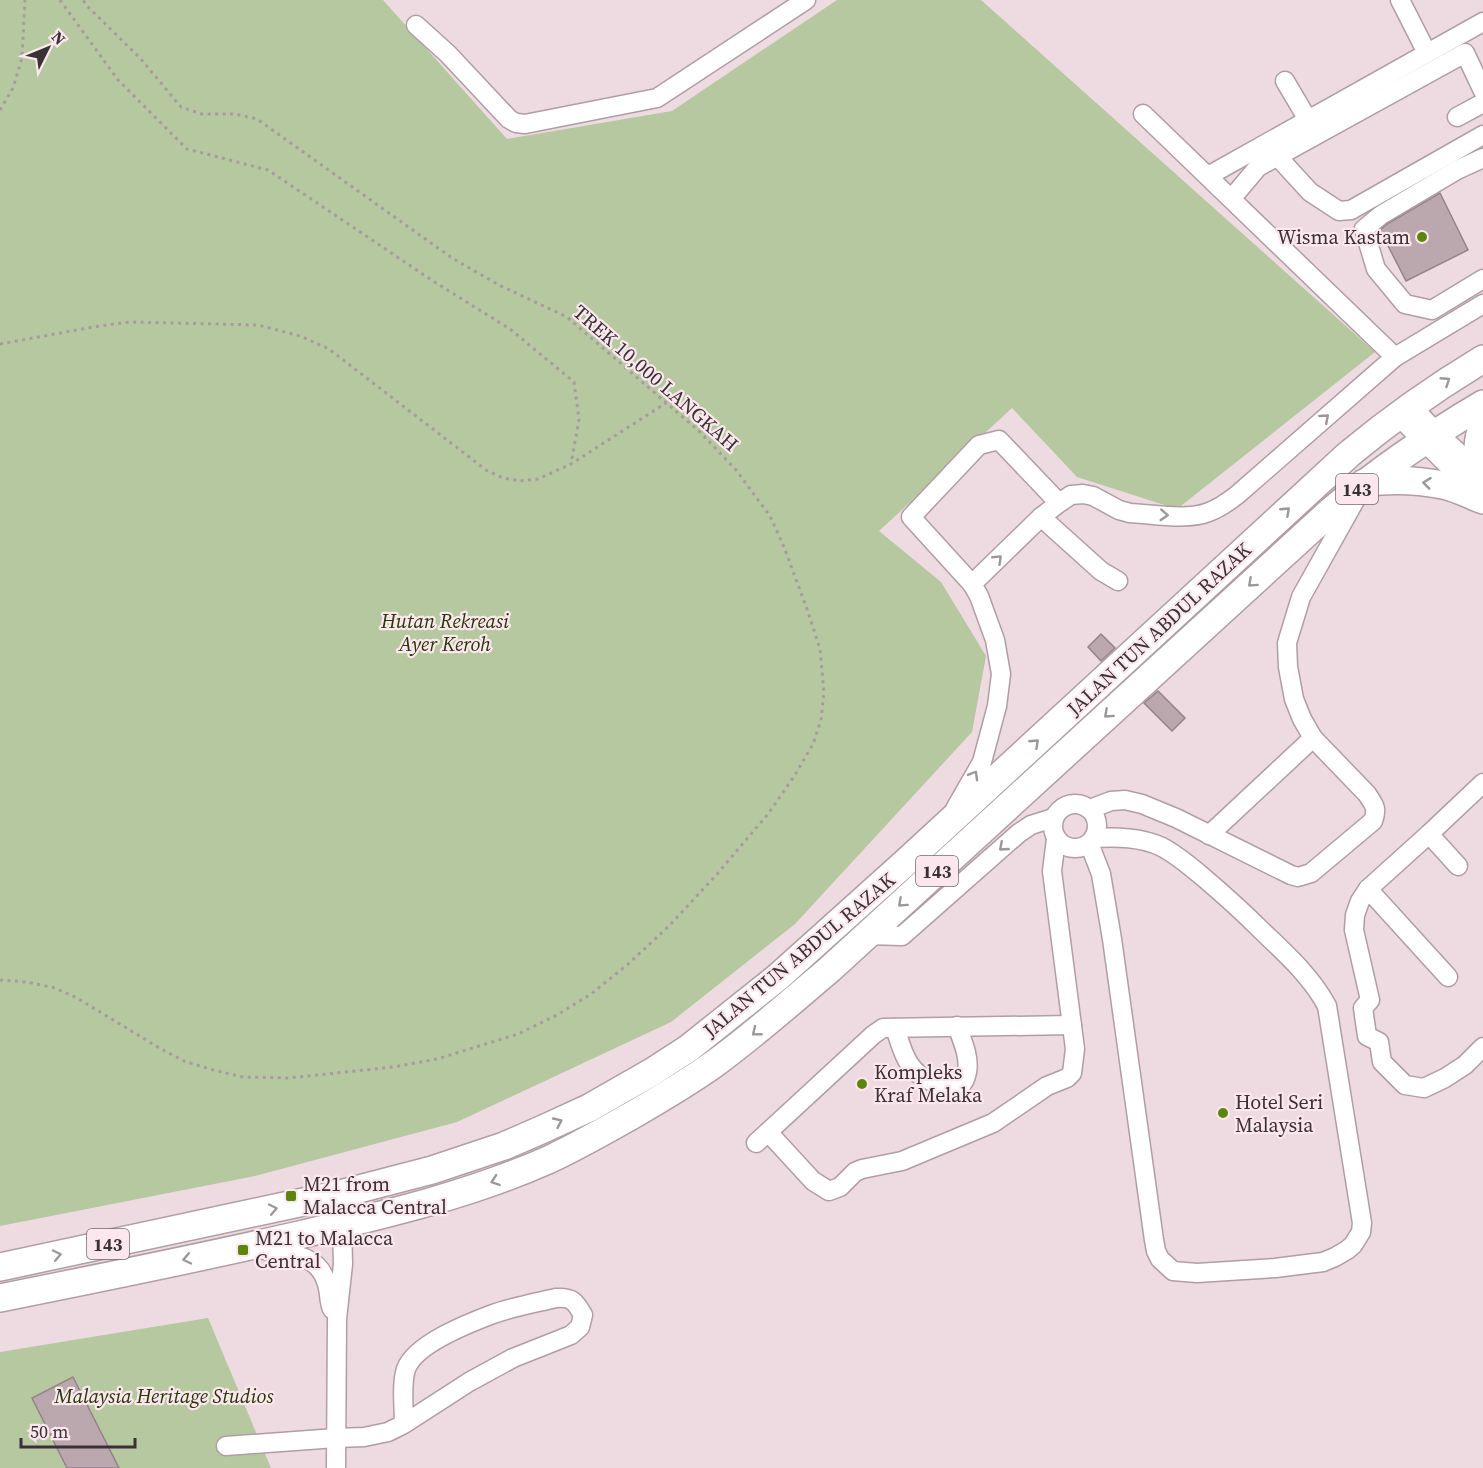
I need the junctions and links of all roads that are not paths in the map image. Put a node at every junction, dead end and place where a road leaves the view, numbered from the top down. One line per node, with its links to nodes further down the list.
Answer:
1 (806, 0): 4 (street)
2 (1400, 0): 5 (street)
3 (1483, 22): 5 (street)
4 (416, 26)
5 (1427, 53): 11 (street)
6 (1285, 81): 11 (street)
7 (1483, 91): 13 (street)
8 (1483, 103): 10 (street)
9 (1143, 114): 15 (street)
10 (1457, 117)
11 (1308, 120): 15 (street)
12 (1483, 135): 13 (street)
13 (1278, 157): 16 (street)
14 (1483, 158): 17 (street)
15 (1208, 176): 16 (street)
16 (1232, 198): 19 (street)
17 (1483, 279)
18 (1483, 304): 19 (street)
19 (1395, 357): 27 (street, one-way to 19)
20 (1483, 359): 22 (highway, JALAN TUN ABDUL RAZAK / 143, one-way to 20)
21 (1483, 404): 24 (highway, JALAN TUN ABDUL RAZAK / 143)
22 (1404, 410): 24 (street); 35 (highway, JALAN TUN ABDUL RAZAK / 143, one-way to 22)
23 (1483, 425): 26 (highway)
24 (1430, 437): 25 (highway, JALAN TUN ABDUL RAZAK / 143); 26 (street); 26 (street)
25 (1364, 483): 26 (highway, one-way to 25); 31 (street); 42 (highway, JALAN TUN ABDUL RAZAK / 143, one-way to 42)
26 (1483, 487)
27 (1059, 503): 28 (street); 30 (street)
28 (1041, 517): 29 (street); 30 (street, one-way to 28)
29 (1118, 581)
30 (972, 584): 35 (street, one-way to 30)
31 (1313, 738): 37 (street); 37 (street)
32 (1482, 787): 36 (street)
33 (1090, 809): 34 (street); 37 (street); 39 (street)
34 (1053, 818): 38 (street); 42 (street, one-way to 42)
35 (946, 826): 48 (highway, JALAN TUN ABDUL RAZAK / 143, one-way to 35)
36 (1430, 834): 40 (street); 41 (street)
37 (1209, 835)
38 (1056, 839): 39 (street); 44 (street)
39 (1091, 841): 39 (street)
40 (1458, 866)
41 (1368, 889): 43 (street); 47 (street)
42 (867, 935): 49 (highway, JALAN TUN ABDUL RAZAK / 143, one-way to 49)
43 (1448, 977)
44 (1072, 1025): 45 (street); 46 (street)
45 (957, 1026): 46 (street); 46 (street)
46 (895, 1028)
47 (1483, 1047)
48 (336, 1195): 49 (street); 51 (highway, JALAN TUN ABDUL RAZAK / 143, one-way to 48)
49 (342, 1225): 50 (highway, JALAN TUN ABDUL RAZAK / 143); 53 (street)
50 (245, 1247): 52 (highway, JALAN TUN ABDUL RAZAK / 143, one-way to 52); 53 (street)
51 (0, 1267)
52 (0, 1298)
53 (337, 1319): 55 (street)
54 (404, 1424): 54 (street); 55 (street)
55 (336, 1438): 56 (street); 57 (street)
56 (226, 1446)
57 (336, 1468)

